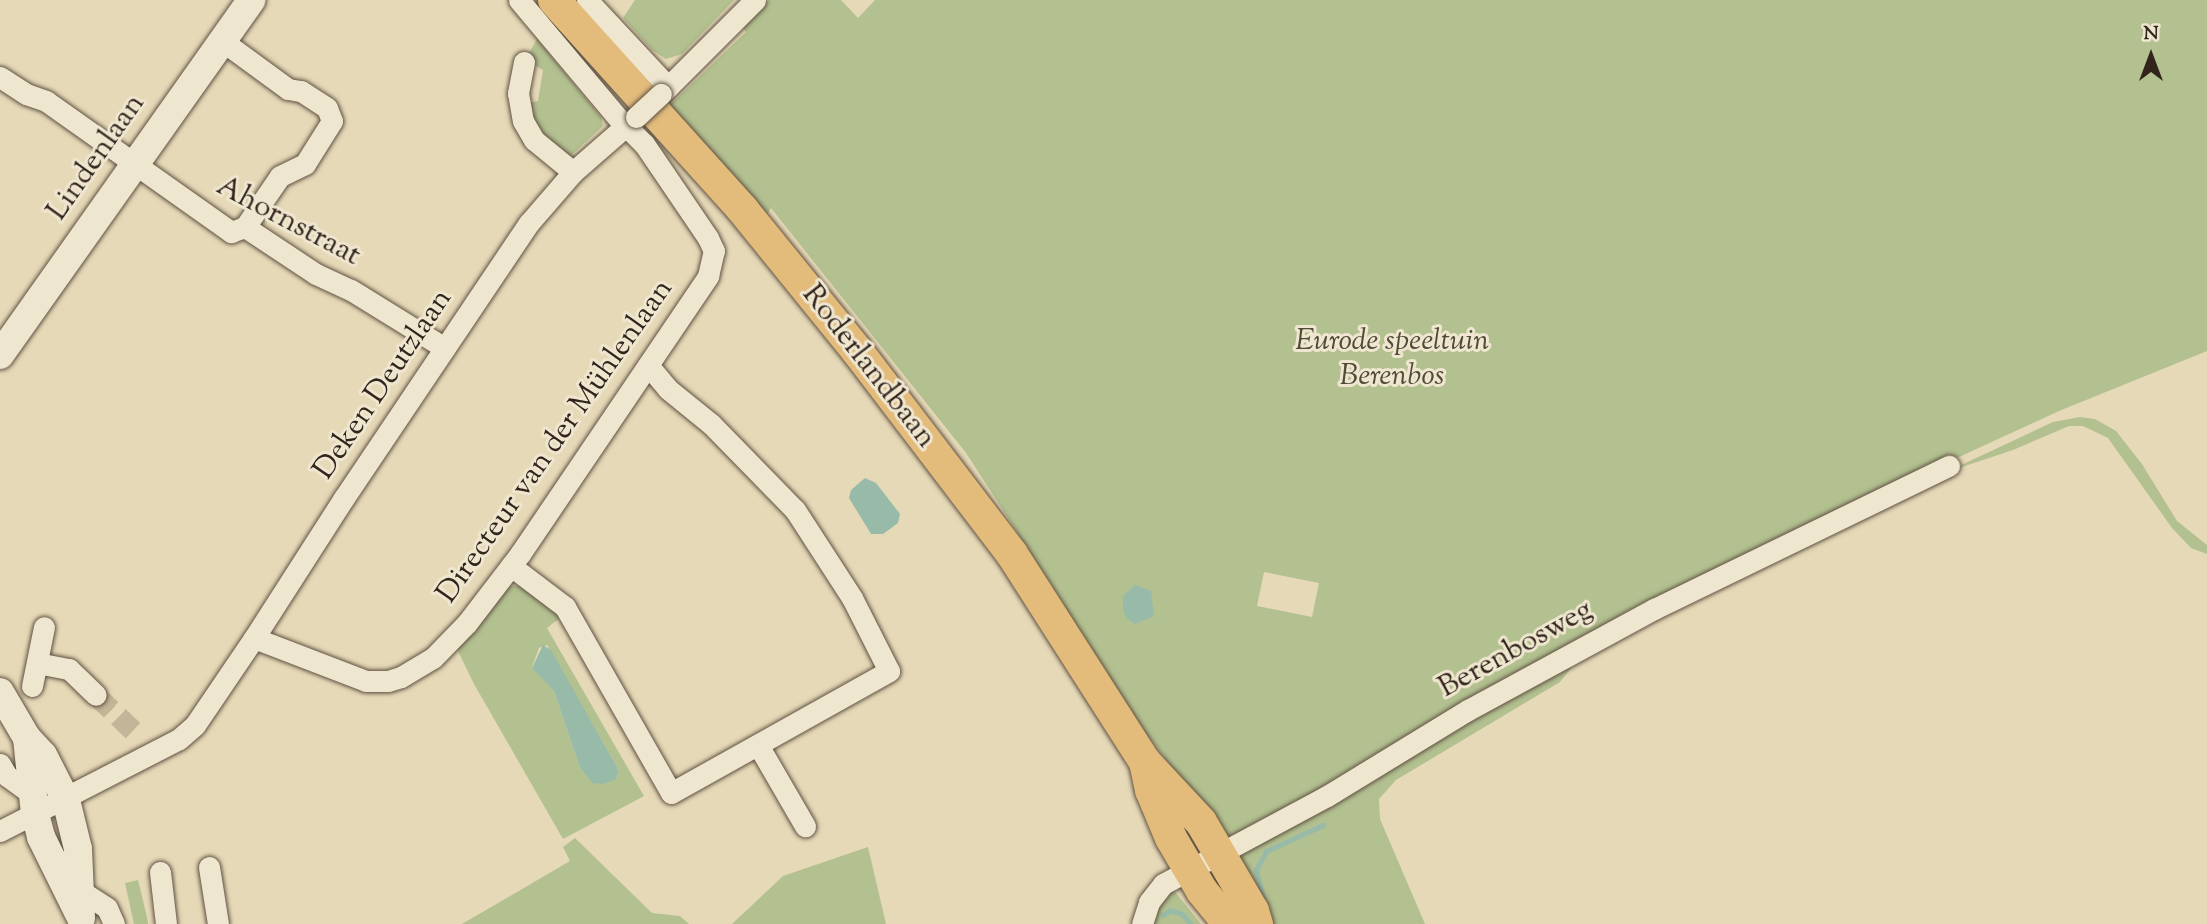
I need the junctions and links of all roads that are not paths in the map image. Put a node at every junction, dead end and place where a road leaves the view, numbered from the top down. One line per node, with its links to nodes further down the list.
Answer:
1 (251, 0): 6 (street, Lindenlaan)
2 (519, 0): 10 (street, Directeur van der Mühlenlaan)
3 (554, 0): 27 (main road, Roderlandbaan)
4 (587, 0): 9 (street)
5 (755, 0): 9 (street, Deken Deutzlaan)
6 (221, 40): 11 (street, Lindenlaan); 13 (street)
7 (524, 62): 12 (street)
8 (0, 77): 11 (street, Ahornstraat)
9 (665, 90): 10 (street, Deken Deutzlaan, bridge)
10 (632, 121): 12 (street, Deken Deutzlaan); 16 (street, Directeur van der Mühlenlaan)
11 (134, 163): 13 (street, Ahornstraat); 15 (street, Lindenlaan)
12 (573, 172): 14 (street, Deken Deutzlaan)
13 (245, 228): 14 (street, Ahornstraat)
14 (445, 348): 20 (street, Deken Deutzlaan)
15 (0, 355)
16 (648, 365): 18 (street, Directeur van der Mühlenlaan); 26 (street)
17 (1949, 466): 33 (street, Berenbosweg)
18 (511, 566): 20 (street, Directeur van der Mühlenlaan); 26 (street)
19 (44, 627): 21 (street)
20 (254, 638): 29 (street)
21 (37, 663): 22 (street); 24 (street)
22 (32, 686)
23 (0, 692): 25 (street)
24 (96, 695)
25 (27, 738): 29 (street); 30 (street)
26 (758, 744): 31 (street)
27 (1145, 762): 33 (main road, Roderlandbaan); 35 (main road, Roderlandbaan)
28 (0, 764): 30 (street)
29 (66, 800): 30 (street); 37 (street)
30 (33, 804): 32 (street); 37 (street)
31 (805, 826)
32 (0, 831)
33 (1220, 853): 35 (street, Berenbosweg); 43 (main road, Roderlandbaan)
34 (209, 867): 40 (street)
35 (1189, 869): 41 (street, Berenbosweg); 42 (main road, Roderlandbaan)
36 (160, 872): 39 (street)
37 (82, 911): 38 (street)
38 (114, 924)
39 (166, 924)
40 (218, 924)
41 (1142, 924)
42 (1229, 924)
43 (1256, 924)

